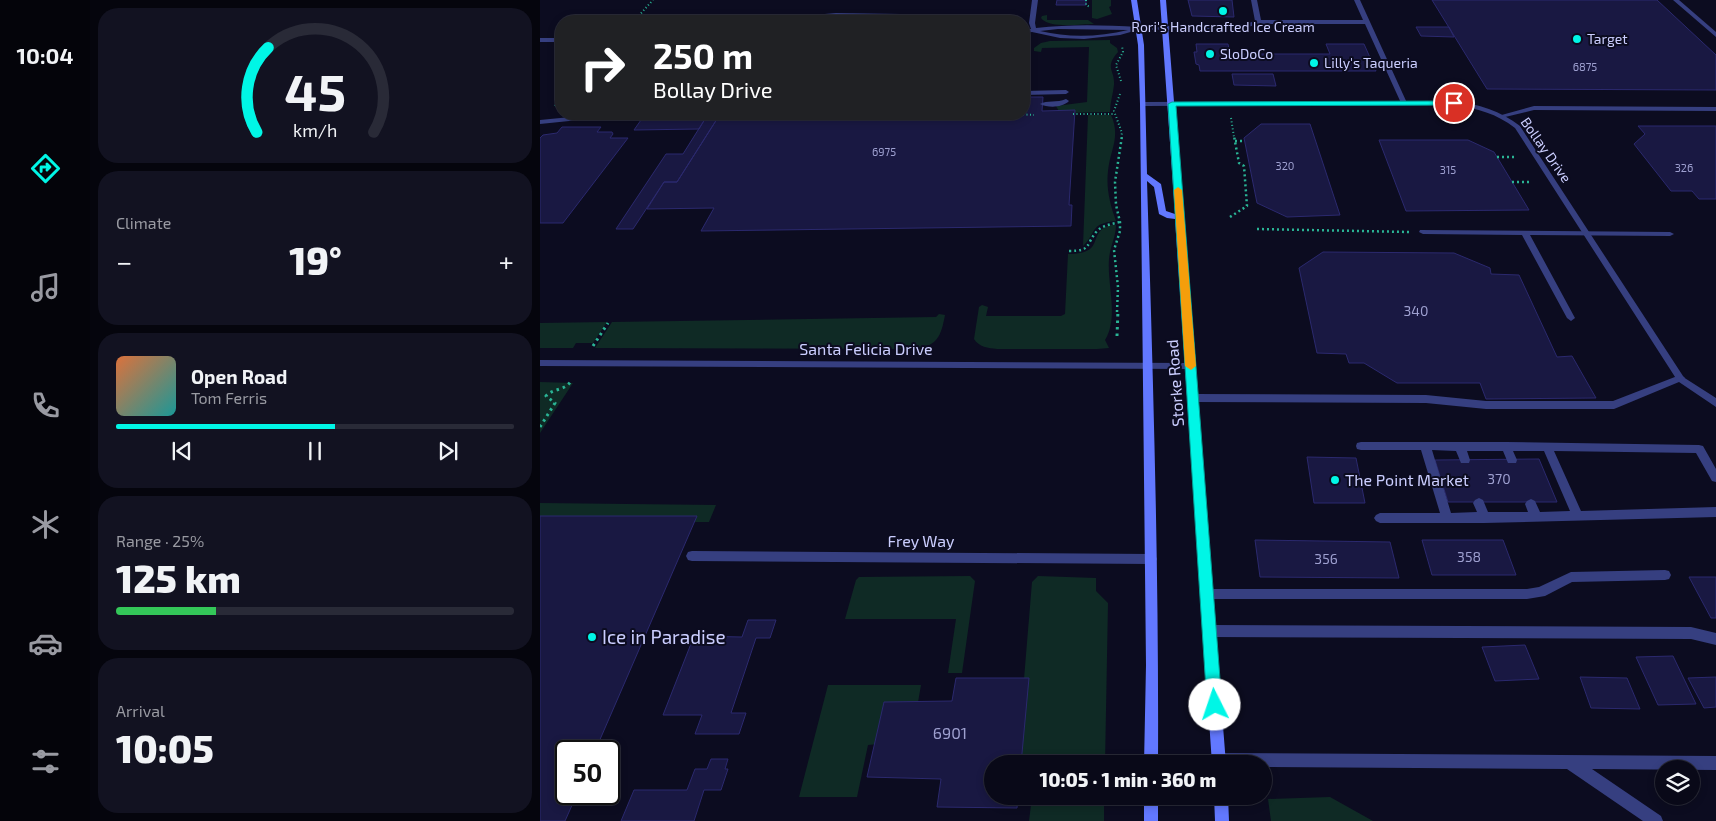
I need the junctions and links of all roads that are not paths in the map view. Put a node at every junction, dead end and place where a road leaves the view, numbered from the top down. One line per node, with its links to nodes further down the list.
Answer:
1 (1035, 0): 14 (street)
2 (1134, 0): 12 (main road, Storke Road)
3 (1163, 0): 11 (main road, Storke Road)
4 (1254, 0): 9 (street)
5 (1357, 0): 10 (street)
6 (1676, 0): 15 (street)
7 (834, 15): 8 (street)
8 (902, 15)
9 (1258, 22): 10 (street); 11 (street)
10 (1367, 22): 24 (street)
11 (1165, 28): 12 (street); 23 (main road, Storke Road)
12 (1138, 29): 14 (street); 22 (main road, Storke Road)
13 (1030, 31): 14 (street)
14 (1034, 31)
15 (1716, 35)
16 (540, 40): 17 (street)
17 (555, 40)
18 (1066, 92): 19 (street)
19 (1030, 93)
20 (1066, 101): 21 (street)
21 (1044, 104)
22 (1144, 104): 23 (street, Bollay Drive); 29 (main road, Storke Road)
23 (1172, 104): 24 (street, Bollay Drive); 30 (main road, Storke Road)
24 (1404, 104): 26 (street, Bollay Drive)
25 (1716, 109): 26 (street)
26 (1501, 116): 33 (street, Bollay Drive)
27 (560, 120): 28 (street)
28 (540, 122)
29 (1143, 176): 30 (main road); 37 (main road, Storke Road)
30 (1180, 218): 38 (main road, Storke Road)
31 (1423, 232): 32 (street)
32 (1525, 233): 33 (street); 35 (street)
33 (1587, 233): 34 (street); 39 (street, Bollay Drive)
34 (1670, 234)
35 (1571, 318)
36 (540, 363): 37 (street, Santa Felicia Drive)
37 (1148, 366): 38 (street, Santa Felicia Drive); 59 (main road, Storke Road)
38 (1191, 366): 40 (main road, Storke Road)
39 (1680, 378): 40 (street); 41 (street)
40 (1193, 398): 61 (main road, Storke Road)
41 (1716, 403)
42 (1361, 446): 43 (street)
43 (1425, 446): 44 (street); 56 (street)
44 (1460, 446): 45 (street); 47 (street)
45 (1506, 446): 46 (street); 48 (street)
46 (1547, 447): 49 (street); 53 (street)
47 (1465, 460)
48 (1512, 460)
49 (1716, 478)
50 (1479, 503): 57 (street)
51 (1531, 504): 54 (street)
52 (1716, 512): 53 (street)
53 (1578, 516): 54 (street)
54 (1536, 517): 57 (street)
55 (1380, 518): 56 (street)
56 (1447, 518): 57 (street)
57 (1484, 518)
58 (692, 556): 59 (street, Frey Way)
59 (1151, 559): 64 (main road, Storke Road)
60 (1665, 575): 61 (street)
61 (1207, 594): 62 (main road, Storke Road)
62 (1210, 631): 63 (street); 65 (main road, Storke Road)
63 (1716, 639)
64 (1151, 755)
65 (1219, 755)
66 (1272, 762): 67 (street)
67 (1569, 763): 68 (street); 73 (street)
68 (1716, 763)
69 (1151, 805): 71 (main road)
70 (1221, 805): 72 (main road)
71 (1152, 821)
72 (1222, 821)
73 (1656, 821)

